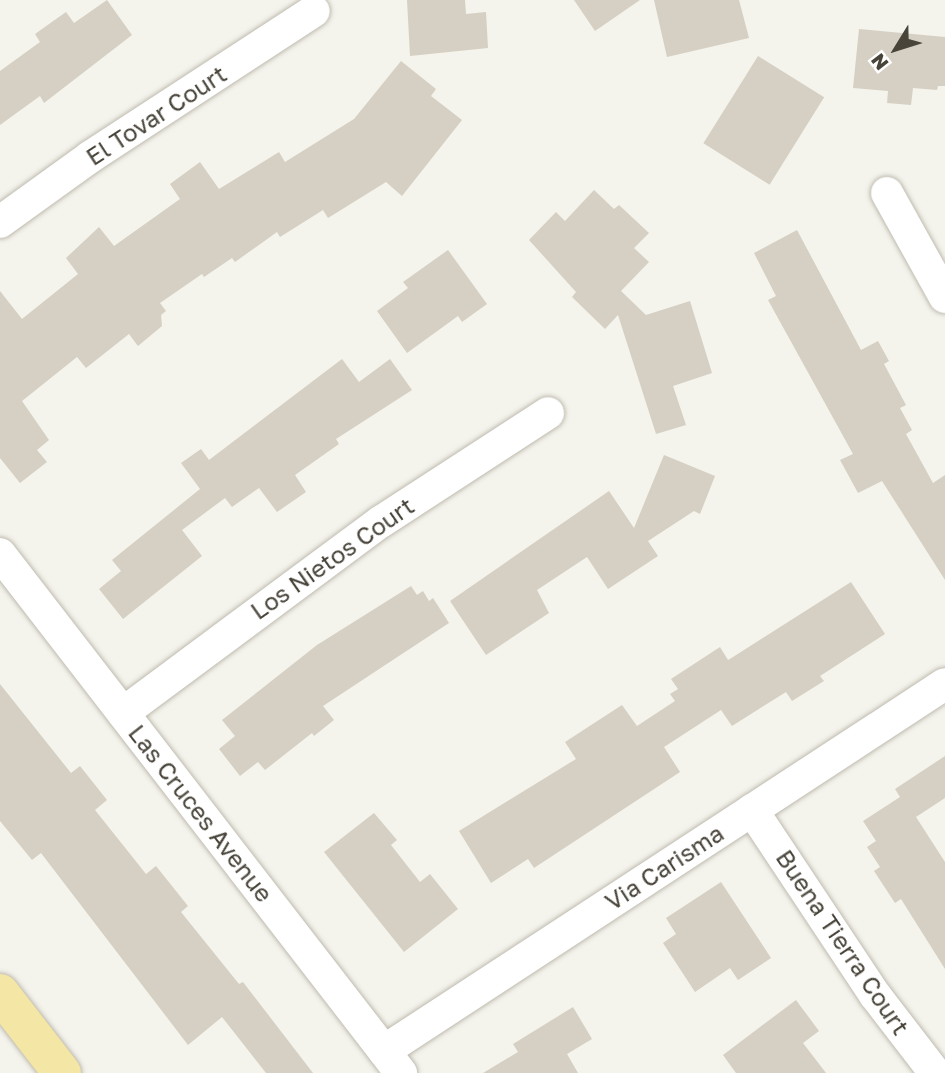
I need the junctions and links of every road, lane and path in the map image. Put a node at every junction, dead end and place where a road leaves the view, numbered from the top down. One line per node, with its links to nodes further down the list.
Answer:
1 (314, 11): 3 (street, El Tovar Court)
2 (887, 193): 4 (street)
3 (0, 222)
4 (945, 296)
5 (548, 412): 8 (street, Los Nietos Court)
6 (0, 554): 8 (street, Las Cruces Avenue)
7 (945, 684): 9 (street, Via Carisma)
8 (123, 713): 11 (street, Las Cruces Avenue)
9 (752, 810): 11 (street, Via Carisma); 13 (street, Buena Tierra Court)
10 (0, 993): 12 (main road)
11 (392, 1062)
12 (62, 1073)
13 (935, 1073)

